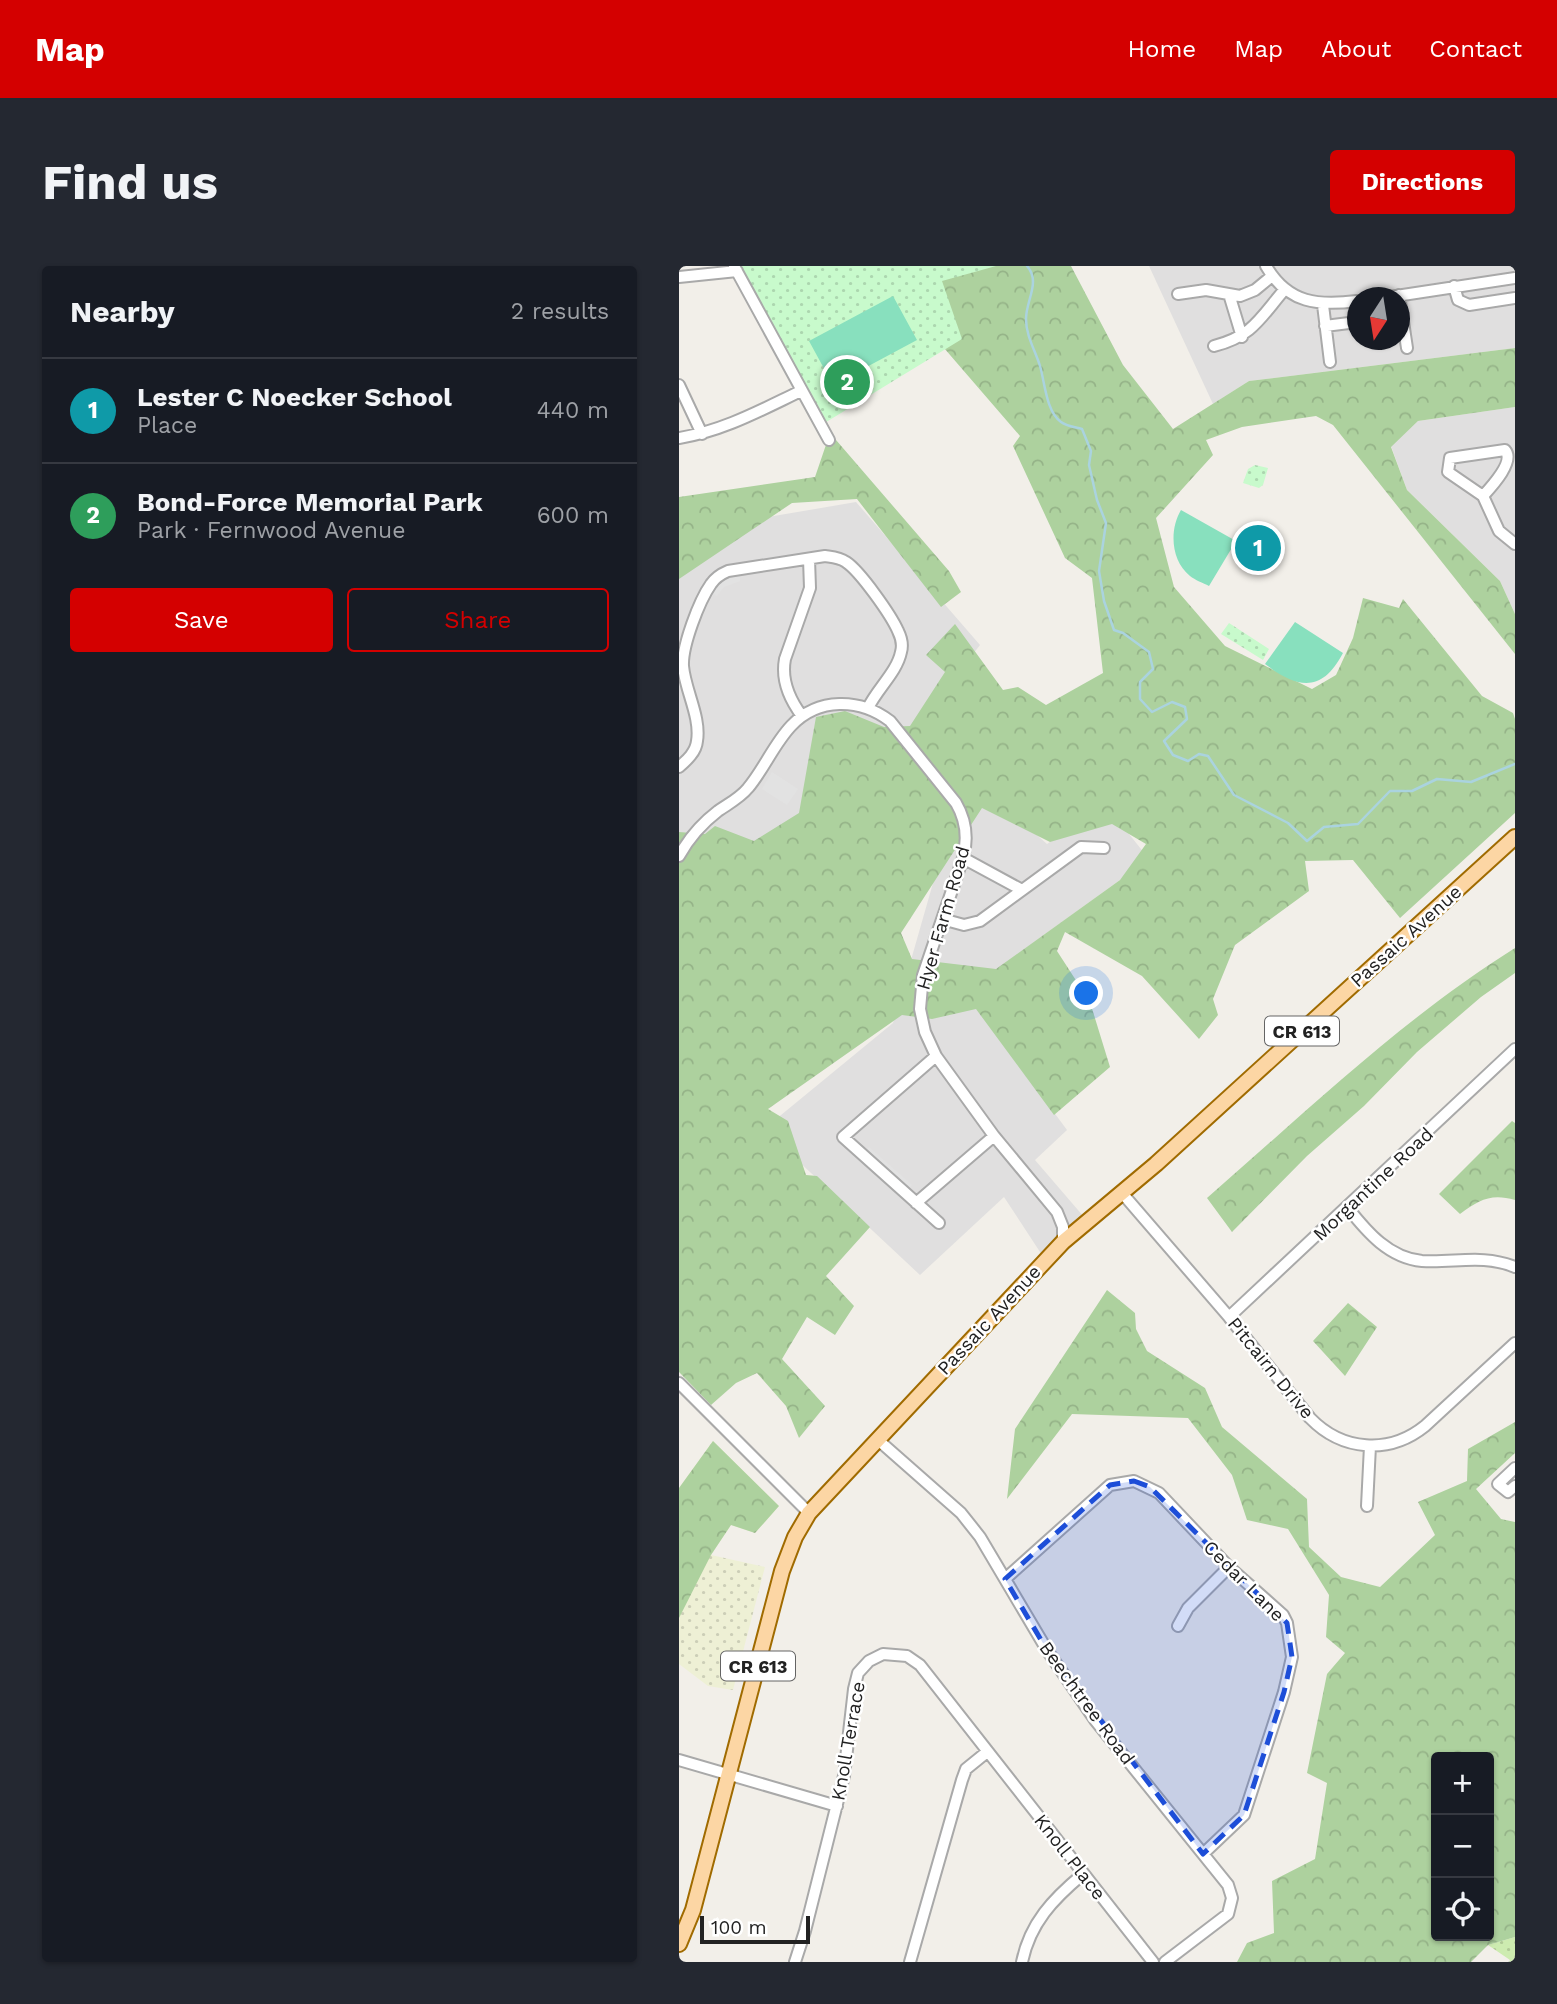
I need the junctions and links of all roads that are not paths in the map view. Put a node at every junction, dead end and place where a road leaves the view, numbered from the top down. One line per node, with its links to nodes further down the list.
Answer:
1 (736, 268): 3 (street); 19 (street)
2 (1269, 271): 6 (street); 9 (street)
3 (679, 277)
4 (1515, 278): 5 (street)
5 (1454, 286): 7 (street); 10 (street)
6 (1285, 289): 12 (street); 15 (street)
7 (1410, 293)
8 (1178, 294): 9 (street)
9 (1229, 294): 15 (street)
10 (1515, 298)
11 (1347, 302): 12 (street)
12 (1323, 304): 14 (street)
13 (1347, 323): 14 (street)
14 (1325, 326): 17 (street)
15 (1242, 337): 16 (street)
16 (1214, 346)
17 (1330, 362)
18 (679, 385): 20 (street)
19 (801, 391): 20 (street); 22 (street)
20 (702, 434): 21 (street)
21 (679, 438)
22 (829, 440)
23 (1510, 447): 24 (street); 25 (street)
24 (1513, 461): 25 (street)
25 (1483, 496): 26 (street)
26 (1515, 544)
27 (809, 559): 28 (street); 29 (street); 30 (street)
28 (681, 665): 31 (street)
29 (867, 708): 30 (street, Hyer Farm Road); 35 (street, Hyer Farm Road)
30 (801, 716): 34 (street, Hyer Farm Road)
31 (679, 767)
32 (1512, 845): 41 (main road, Passaic Avenue / CR 613)
33 (1104, 848): 36 (street)
34 (681, 850)
35 (963, 858): 36 (street); 37 (street, Hyer Farm Road)
36 (1021, 890): 37 (street)
37 (942, 919): 39 (street, Hyer Farm Road)
38 (1515, 1049): 43 (street, Morgantine Road)
39 (936, 1056): 40 (street, Hyer Farm Road); 42 (street)
40 (994, 1136): 42 (street); 44 (street, Hyer Farm Road)
41 (1122, 1193): 45 (main road, Passaic Avenue / CR 613); 49 (street, Pitcairn Drive)
42 (916, 1203): 46 (street)
43 (1348, 1208): 48 (street); 49 (street, Morgantine Road)
44 (1057, 1212): 45 (street); 47 (street, Hyer Farm Road)
45 (1087, 1222): 47 (main road, Passaic Avenue / CR 613)
46 (939, 1223)
47 (1063, 1242): 54 (main road, Passaic Avenue / CR 613)
48 (1515, 1267)
49 (1229, 1317): 55 (street, Pitcairn Drive)
50 (1515, 1343): 55 (street, Pitcairn Drive)
51 (679, 1383): 52 (street)
52 (688, 1392): 53 (street); 59 (street)
53 (679, 1402)
54 (877, 1439): 59 (main road, Passaic Avenue / CR 613); 61 (street, Beechtree Road)
55 (1370, 1446): 58 (street)
56 (1515, 1468): 57 (street)
57 (1515, 1486)
58 (1367, 1506)
59 (809, 1513): 65 (main road, Passaic Avenue / CR 613)
60 (1229, 1567): 61 (street, Cedar Lane); 62 (street); 67 (street, Cedar Lane)
61 (1005, 1579): 67 (street, Beechtree Road)
62 (1178, 1626)
63 (987, 1752): 66 (street, Knoll Terrace); 68 (street, Knoll Place); 71 (street)
64 (679, 1760): 65 (street)
65 (729, 1776): 66 (street); 69 (main road, Passaic Avenue / CR 613)
66 (837, 1806): 70 (street, Knoll Terrace)
67 (1203, 1854): 74 (street, Beechtree Road)
68 (1083, 1874): 72 (street); 73 (street, Knoll Place)
69 (679, 1944)
70 (795, 1962)
71 (910, 1962)
72 (1022, 1962)
73 (1153, 1962)
74 (1165, 1962)

